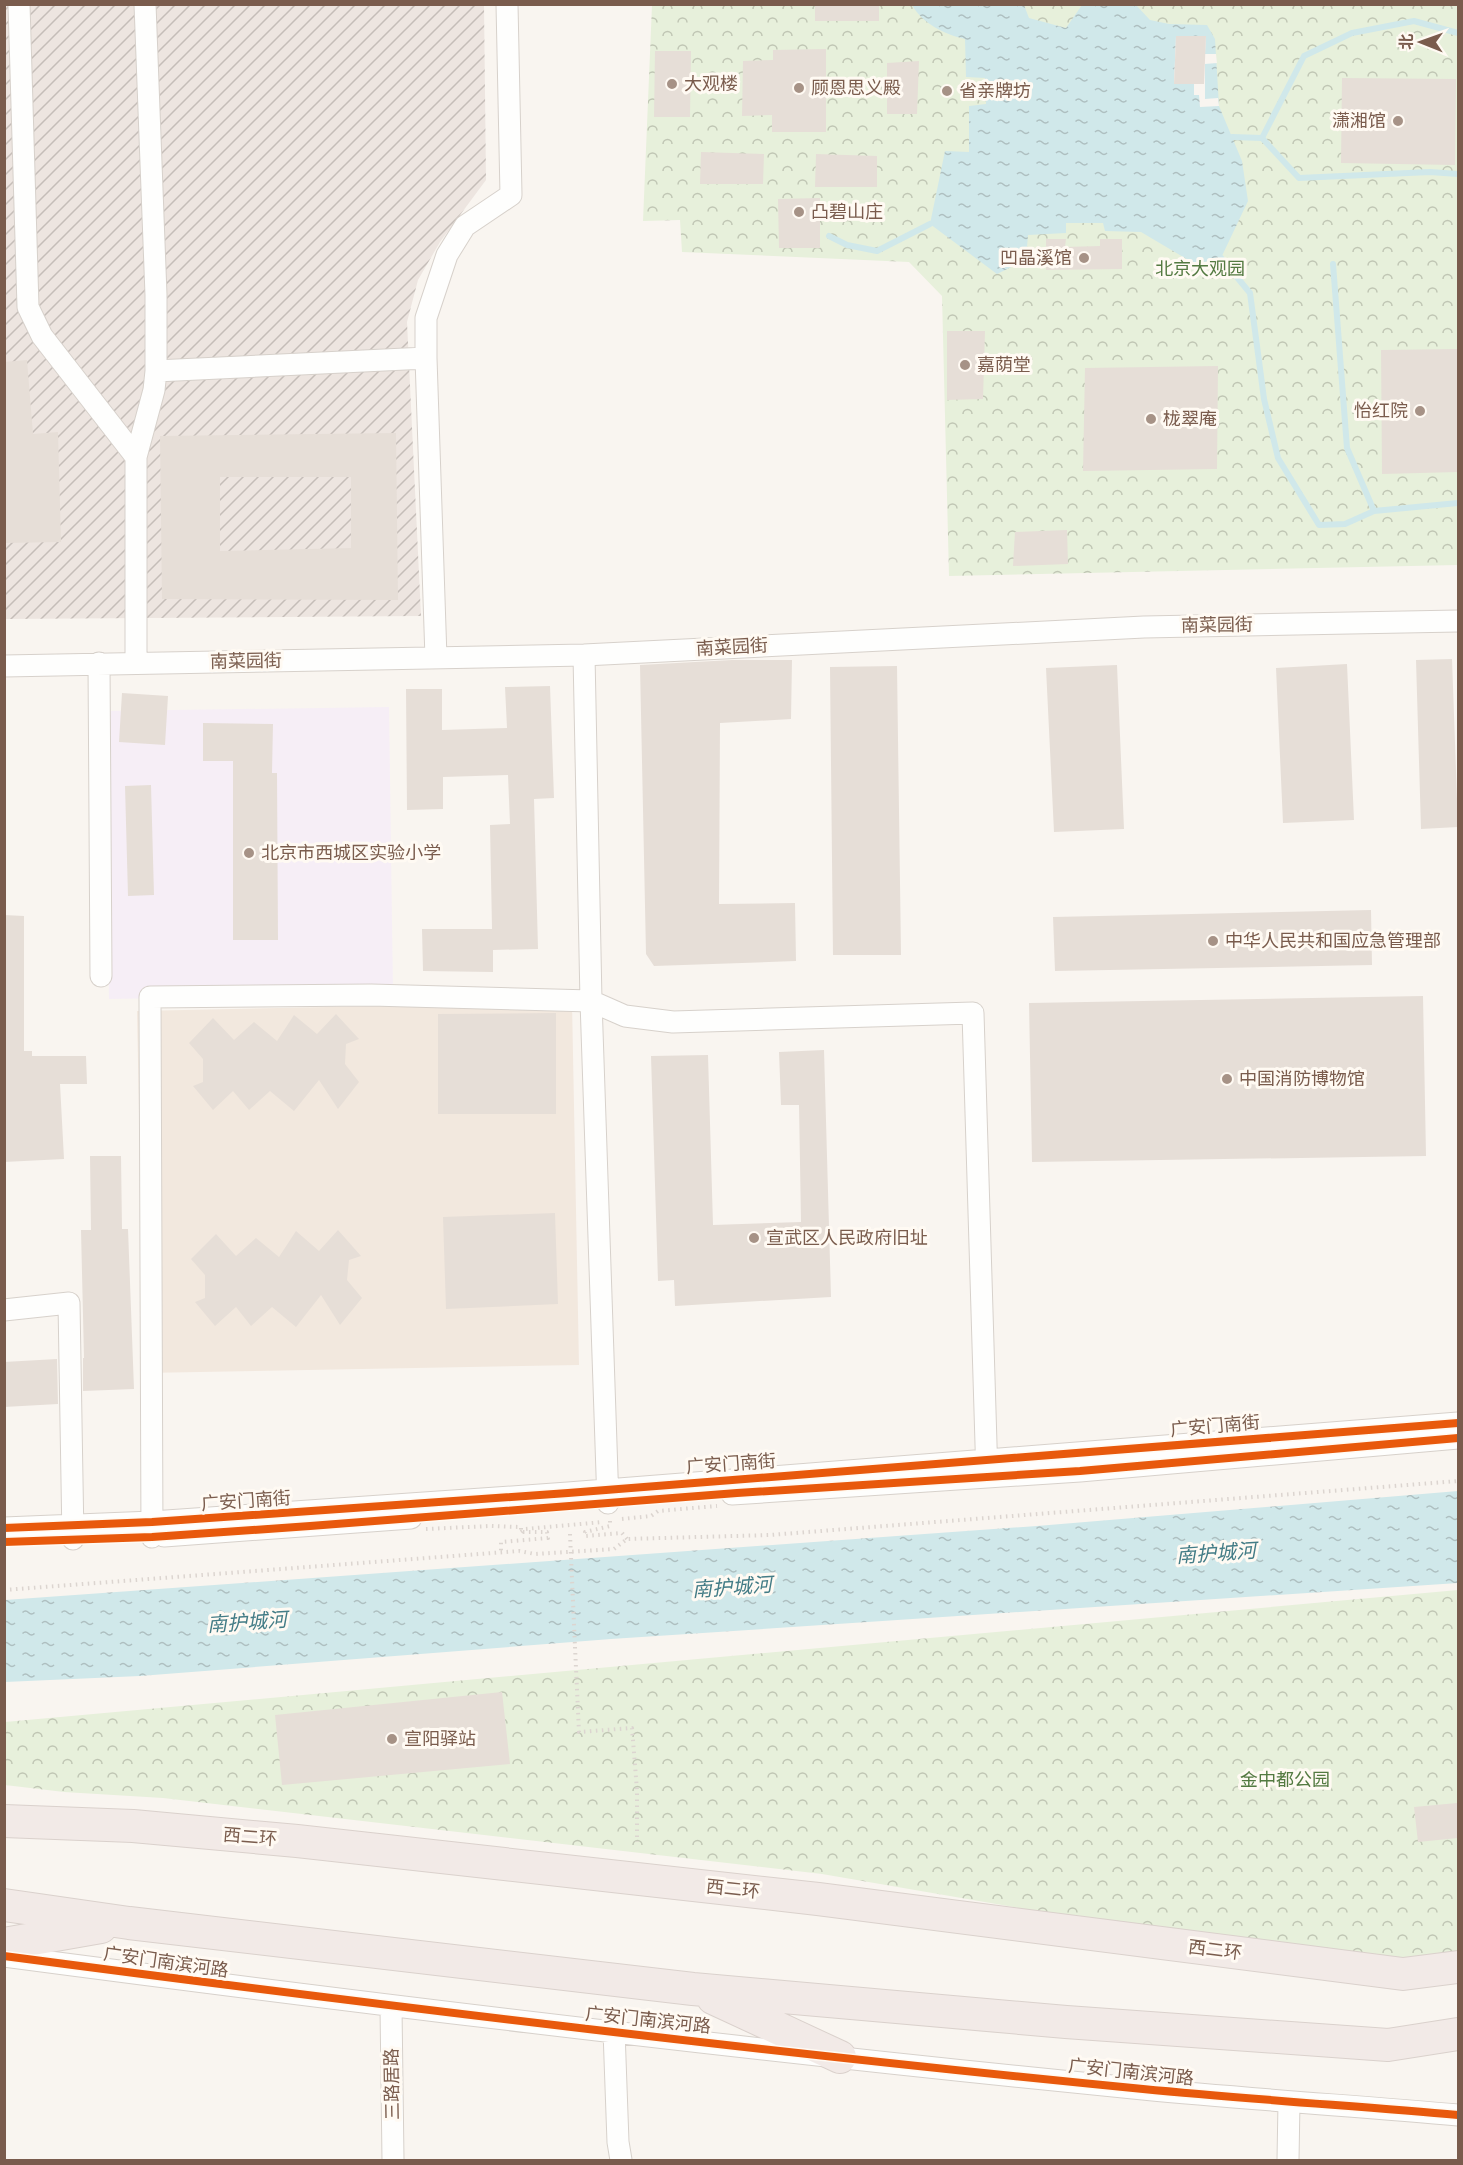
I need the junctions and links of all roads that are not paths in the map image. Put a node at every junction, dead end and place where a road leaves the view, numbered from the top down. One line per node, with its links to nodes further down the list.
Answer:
1 (19, 4): 6 (street)
2 (145, 4): 5 (street)
3 (507, 4): 4 (street)
4 (426, 358): 5 (street); 9 (street)
5 (156, 371): 6 (street)
6 (136, 457): 10 (street)
7 (1458, 621): 8 (street, 南菜园街)
8 (584, 655): 9 (street, 南菜园街); 14 (street)
9 (436, 658): 10 (street, 南菜园街)
10 (136, 662): 11 (street, 南菜园街)
11 (99, 663): 12 (street, 南菜园街); 13 (street)
12 (4, 666)
13 (101, 976)
14 (591, 1000): 18 (street); 19 (street); 21 (street)
15 (4, 1310): 22 (street)
16 (1458, 1423): 18 (street, 广安门南街)
17 (1458, 1438): 18 (street, 广安门南街)
18 (987, 1468): 19 (street, 广安门南街)
19 (608, 1504): 21 (street, 广安门南街)
20 (4, 1527): 22 (street, 广安门南街)
21 (152, 1529): 22 (street, 广安门南街)
22 (73, 1532): 23 (street, 广安门南街)
23 (4, 1542)
24 (4, 1799): 26 (highway)
25 (4, 1821): 26 (highway, 西二环)
26 (133, 1826): 32 (highway, 西二环)
27 (4, 1905): 28 (highway)
28 (129, 1923): 29 (highway); 34 (highway)
29 (4, 1944)
30 (4, 1956): 35 (street, 广安门南滨河路)
31 (1458, 1967): 32 (highway, 西二环)
32 (1403, 1974): 33 (highway)
33 (1458, 1984)
34 (693, 1989): 38 (highway); 40 (highway)
35 (391, 2007): 36 (street, 广安门南滨河路); 43 (street, 三路居路)
36 (614, 2031): 40 (street, 广安门南滨河路); 44 (street)
37 (1458, 2034): 38 (highway)
38 (1388, 2045): 39 (highway)
39 (1458, 2055)
40 (840, 2057): 41 (street, 广安门南滨河路)
41 (1289, 2102): 42 (street, 广安门南滨河路); 45 (street)
42 (1458, 2115)
43 (393, 2160)
44 (621, 2160)
45 (1288, 2160)

